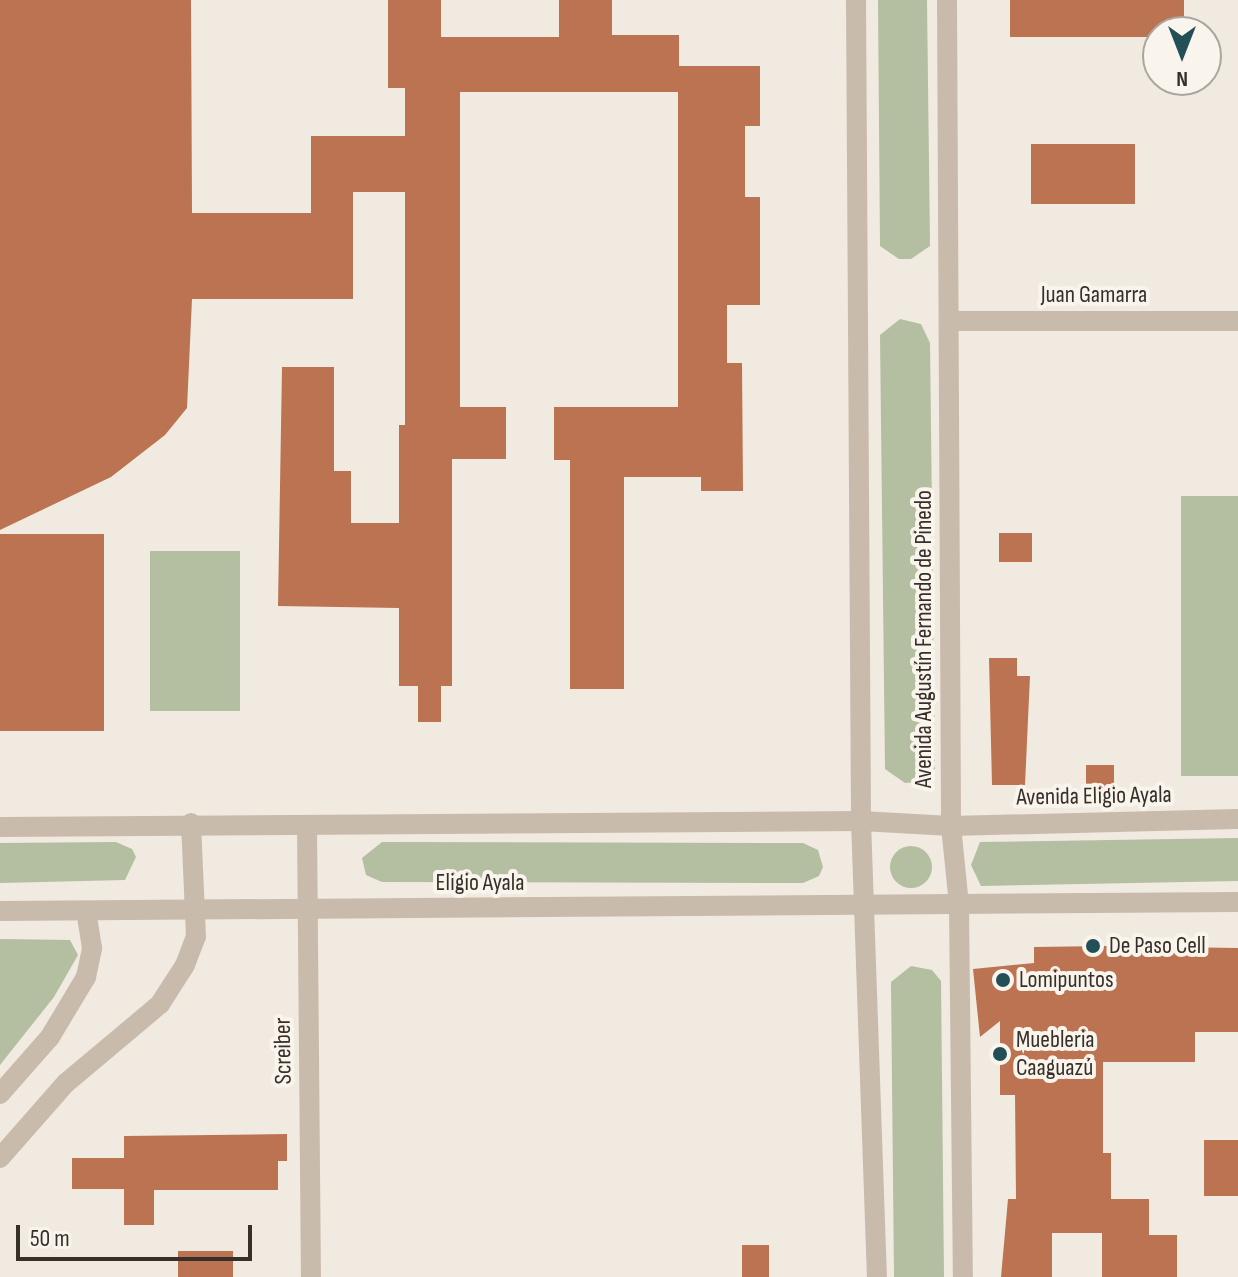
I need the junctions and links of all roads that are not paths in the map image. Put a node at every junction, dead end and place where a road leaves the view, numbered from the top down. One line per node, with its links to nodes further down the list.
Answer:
1 (856, 0): 6 (street)
2 (947, 0): 3 (street, Avenida Augustín Fernando de Pinedo)
3 (949, 321): 4 (street, Juan Gamarra); 9 (street, Avenida Augustín Fernando de Pinedo)
4 (1238, 321)
5 (1238, 819): 9 (street, Avenida Eligio Ayala)
6 (861, 821): 8 (street); 9 (street); 13 (street)
7 (191, 823): 8 (street); 10 (street); 15 (street)
8 (307, 825): 14 (street, Screiber)
9 (951, 826): 12 (street, Avenida Augustín Fernando de Pinedo)
10 (0, 827)
11 (1238, 902): 12 (street)
12 (959, 905): 13 (street, Eligio Ayala); 22 (street, Avenida Augustín Fernando de Pinedo)
13 (866, 908): 14 (street, Eligio Ayala); 21 (street)
14 (307, 909): 15 (street, Eligio Ayala); 20 (street, Screiber)
15 (193, 910): 17 (street, Eligio Ayala); 19 (street)
16 (0, 911): 17 (street, Eligio Ayala)
17 (86, 911): 18 (street)
18 (0, 1094)
19 (0, 1158)
20 (311, 1277)
21 (877, 1277)
22 (963, 1277)

